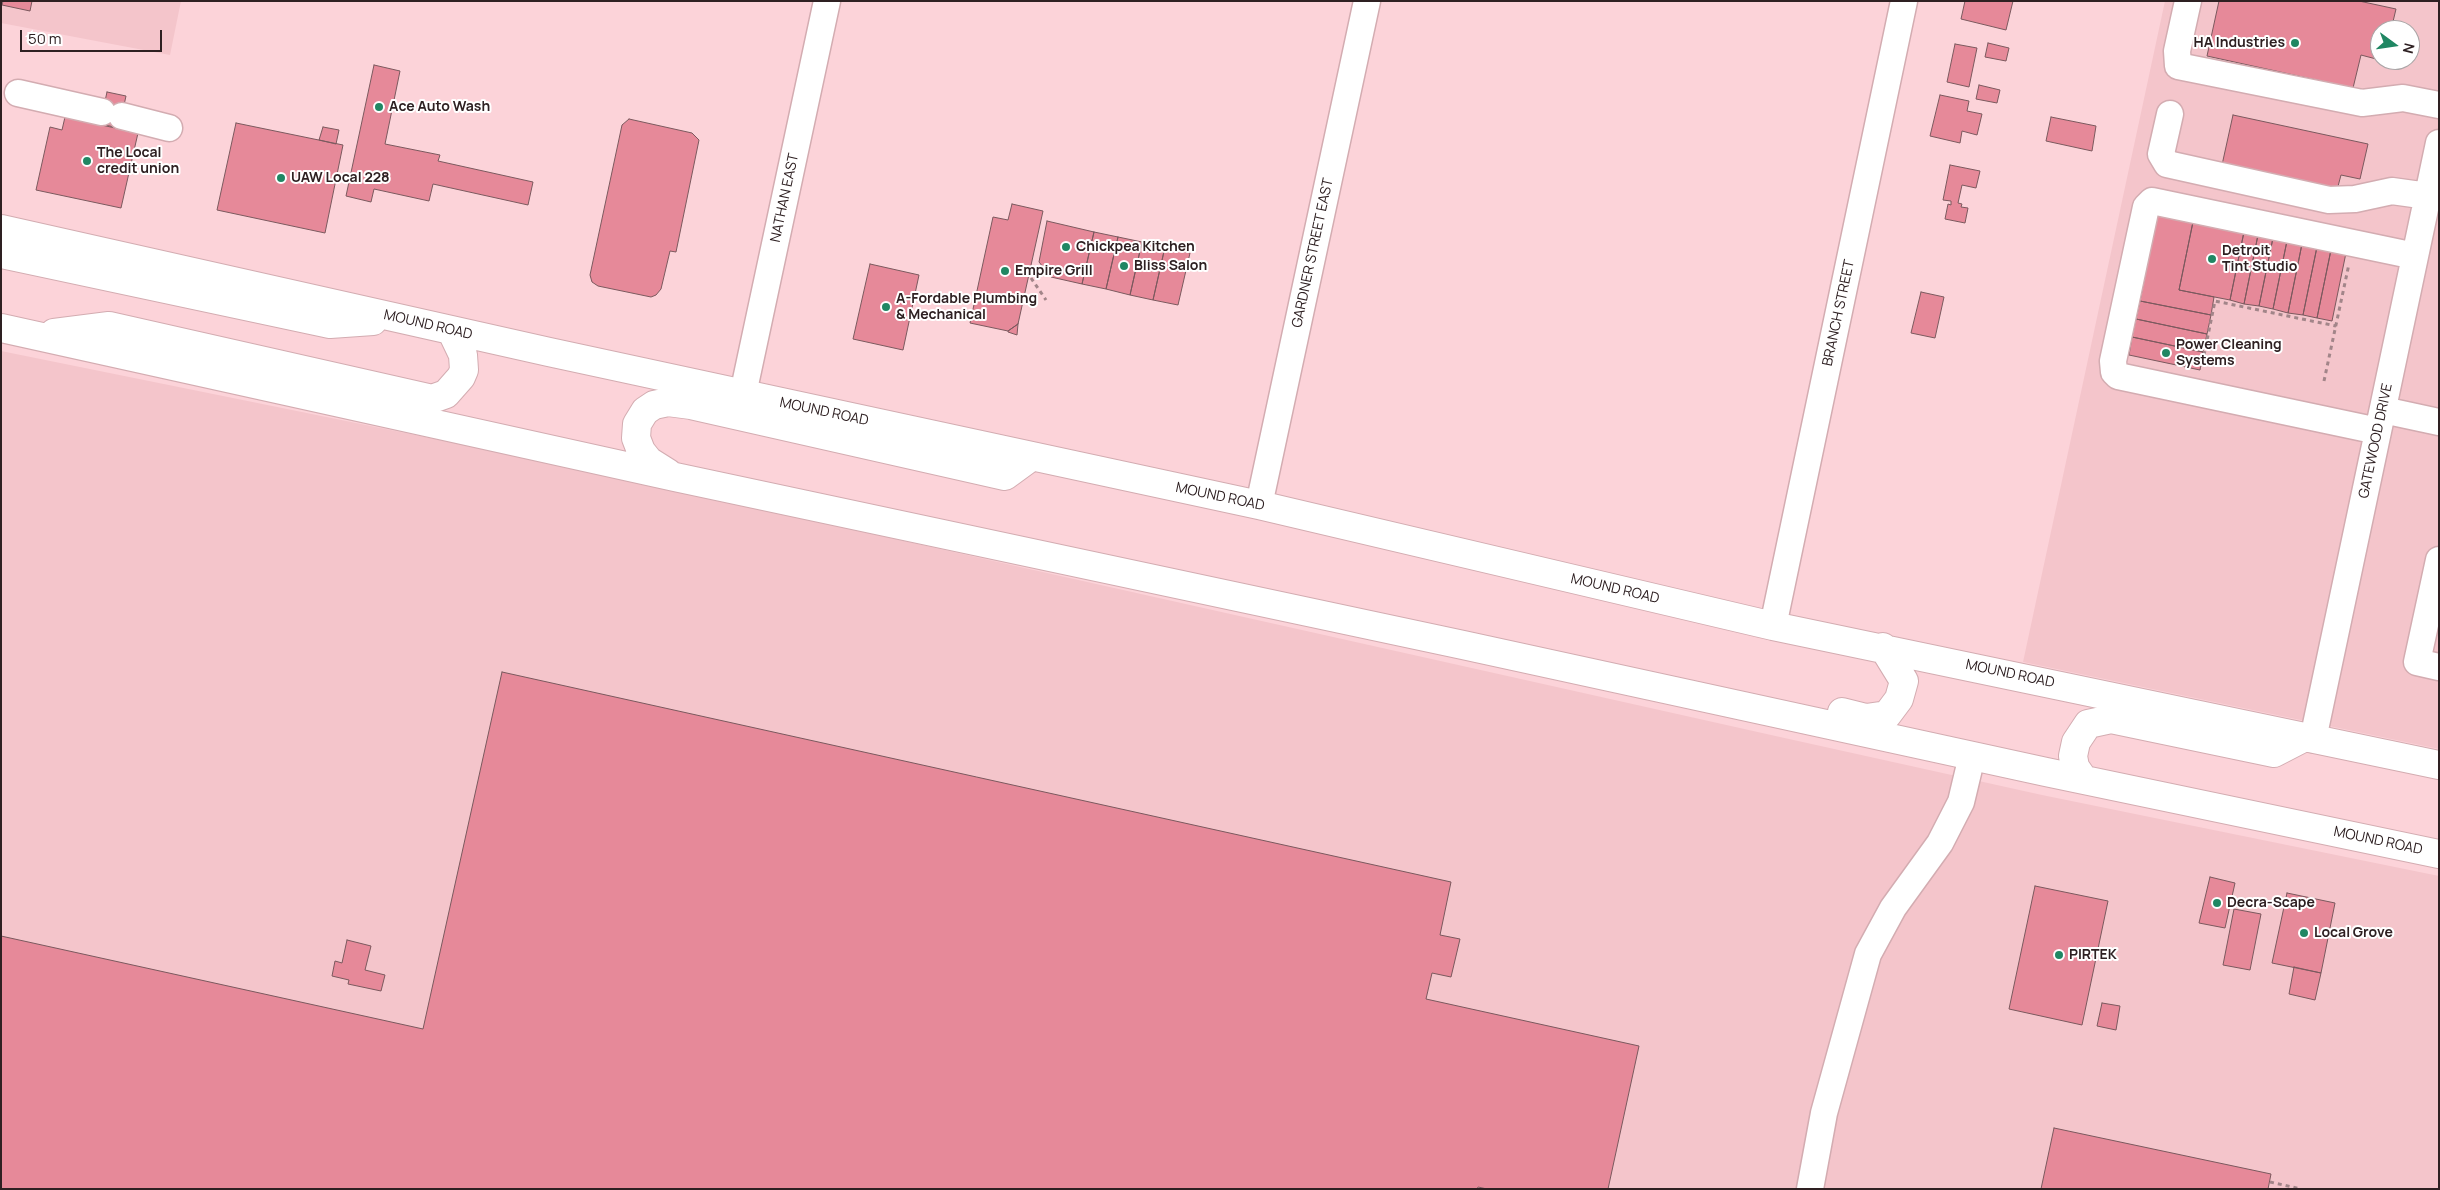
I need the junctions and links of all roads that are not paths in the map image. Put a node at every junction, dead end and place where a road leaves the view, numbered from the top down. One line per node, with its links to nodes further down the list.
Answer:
1 (827, 1): 18 (street, NATHAN EAST)
2 (1367, 1): 23 (street, GARDNER STREET EAST)
3 (1904, 1): 25 (street, BRANCH STREET)
4 (2188, 1): 6 (street)
5 (18, 93): 8 (street)
6 (2439, 105)
7 (2170, 114): 10 (street)
8 (168, 128)
9 (2439, 143): 10 (street, GATEWOOD DRIVE)
10 (2433, 185): 13 (street, GATEWOOD DRIVE)
11 (1, 229): 14 (main road, MOUND ROAD)
12 (1, 254): 14 (main road)
13 (2415, 256): 19 (street, GATEWOOD DRIVE); 19 (street)
14 (402, 319): 16 (main road, MOUND ROAD)
15 (1, 328): 17 (main road, MOUND ROAD)
16 (451, 330): 17 (main road); 18 (main road, MOUND ROAD)
17 (33, 335): 22 (main road, MOUND ROAD)
18 (742, 394): 21 (main road, MOUND ROAD)
19 (2380, 421): 20 (street); 29 (street, GATEWOOD DRIVE)
20 (2439, 422)
21 (1031, 457): 22 (main road); 23 (main road, MOUND ROAD)
22 (675, 478): 26 (main road, MOUND ROAD)
23 (1258, 505): 25 (main road, MOUND ROAD)
24 (2439, 560): 28 (street)
25 (1773, 626): 27 (main road, MOUND ROAD)
26 (1463, 645): 27 (main road); 30 (main road, MOUND ROAD)
27 (1883, 647): 29 (main road, MOUND ROAD)
28 (2439, 667)
29 (2309, 738): 31 (main road, MOUND ROAD); 32 (main road)
30 (1972, 756): 32 (main road, MOUND ROAD); 34 (street)
31 (2439, 765)
32 (2084, 780): 33 (main road, MOUND ROAD)
33 (2439, 854)
34 (1810, 1189)

